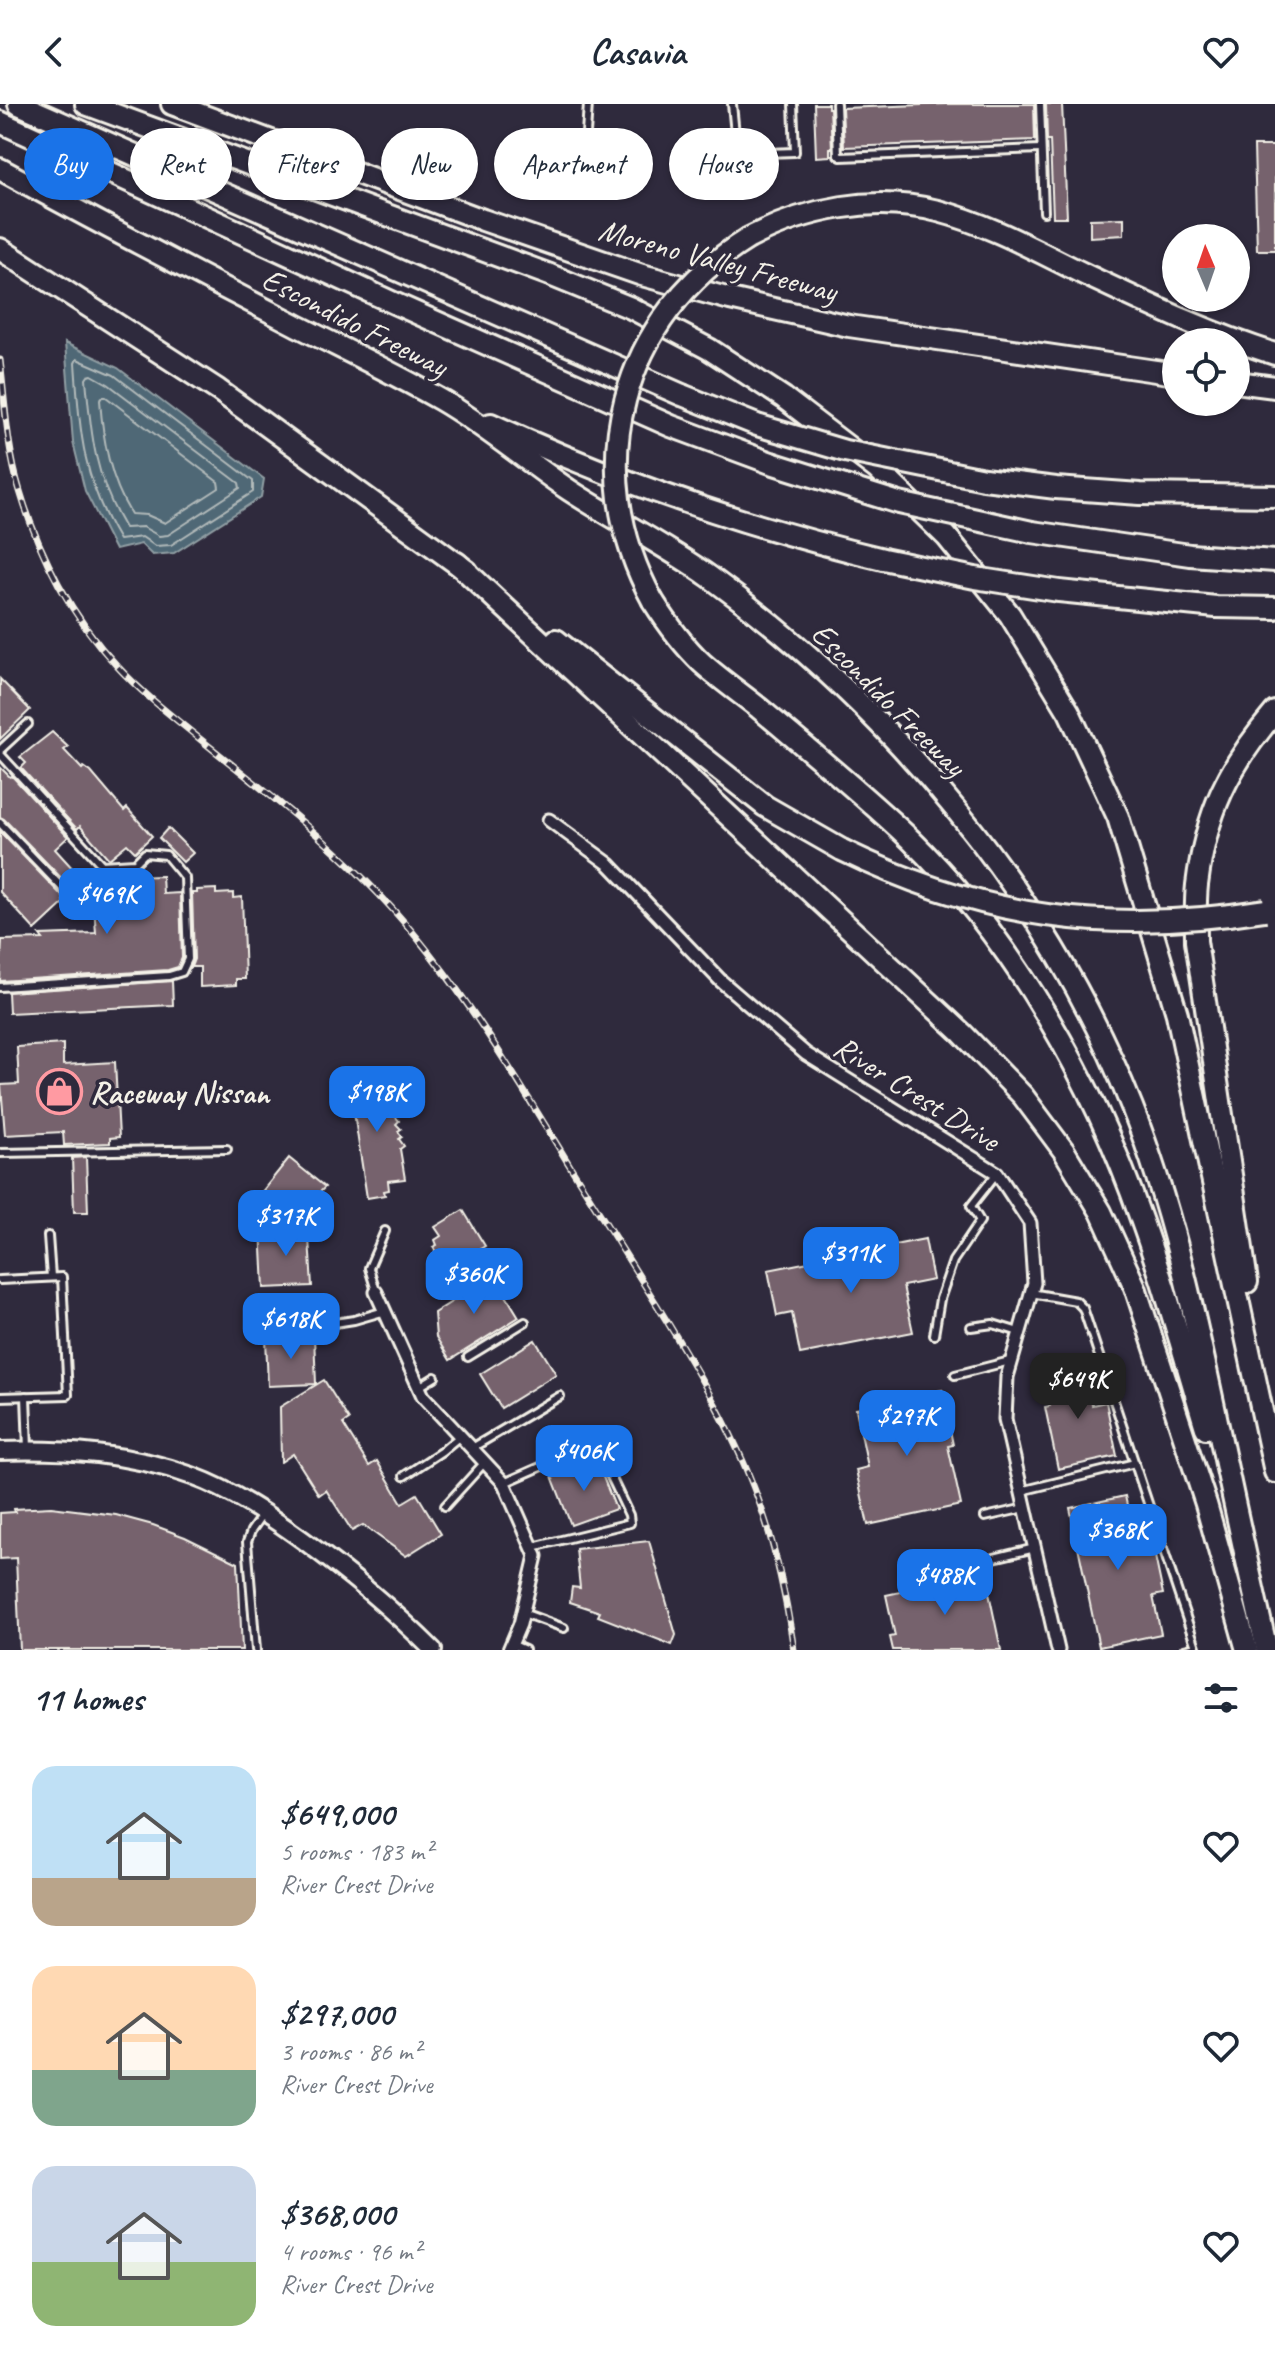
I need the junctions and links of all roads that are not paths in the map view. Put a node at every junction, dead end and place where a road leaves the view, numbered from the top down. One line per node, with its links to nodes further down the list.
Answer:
1 (19, 104): 20 (highway, bridge)
2 (86, 104): 62 (highway)
3 (172, 104): 16 (highway, Moreno Valley Freeway)
4 (588, 104): 10 (lane)
5 (732, 104): 6 (lane)
6 (793, 104)
7 (836, 104): 11 (lane)
8 (1040, 104): 11 (lane)
9 (4, 124): 21 (highway, bridge)
10 (586, 128)
11 (1041, 149): 13 (lane)
12 (0, 169): 19 (highway, Escondido Freeway)
13 (1044, 212)
14 (0, 249): 22 (highway)
15 (1275, 354): 73 (highway, bridge)
16 (1162, 372)
17 (1250, 384): 18 (highway)
18 (1275, 387)
19 (444, 402): 23 (highway, bridge); 73 (highway, Escondido Freeway)
20 (1275, 496)
21 (1275, 561)
22 (457, 563): 30 (highway, bridge); 82 (highway)
23 (1275, 608)
24 (1275, 712): 61 (highway)
25 (28, 724): 26 (lane)
26 (0, 752): 31 (lane)
27 (549, 820): 34 (street, River Crest Drive)
28 (0, 823): 29 (lane)
29 (70, 896)
30 (1270, 909)
31 (0, 987)
32 (227, 1149): 33 (lane)
33 (0, 1153)
34 (997, 1173): 40 (street, River Crest Drive); 46 (lane)
35 (385, 1231): 39 (lane)
36 (48, 1236): 37 (lane)
37 (51, 1277): 38 (lane); 52 (lane)
38 (0, 1280)
39 (376, 1292): 42 (street)
40 (1031, 1293): 45 (street, River Crest Drive); 60 (lane)
41 (288, 1310): 42 (lane)
42 (385, 1311): 51 (street)
43 (525, 1322): 47 (lane)
44 (971, 1327): 45 (lane)
45 (1019, 1332): 48 (street, River Crest Drive)
46 (934, 1335)
47 (468, 1357)
48 (1010, 1361): 49 (lane); 65 (street, River Crest Drive)
49 (955, 1375)
50 (435, 1377): 51 (lane)
51 (419, 1387): 55 (street)
52 (26, 1396): 54 (lane); 57 (lane)
53 (560, 1396): 56 (lane)
54 (0, 1397)
55 (460, 1436): 56 (street); 63 (lane)
56 (472, 1448): 59 (street)
57 (28, 1450): 58 (street); 68 (street)
58 (0, 1451)
59 (485, 1462): 64 (street); 66 (lane)
60 (1135, 1463): 65 (lane); 81 (lane)
61 (1275, 1464)
62 (1275, 1472)
63 (404, 1476)
64 (504, 1483): 70 (street); 70 (lane)
65 (1021, 1491): 67 (street, River Crest Drive)
66 (445, 1506)
67 (1025, 1508): 69 (lane); 71 (street, River Crest Drive)
68 (264, 1512): 77 (lane); 78 (street)
69 (985, 1517)
70 (533, 1547): 74 (street)
71 (1035, 1548): 72 (lane); 80 (street, River Crest Drive)
72 (994, 1558)
73 (1247, 1566): 83 (highway, Escondido Freeway)
74 (523, 1613): 75 (lane); 76 (street)
75 (564, 1628)
76 (510, 1647): 79 (lane)
77 (256, 1650)
78 (433, 1650)
79 (525, 1650)
80 (1058, 1650)
81 (1184, 1650)
82 (1247, 1650)
83 (1267, 1650)

